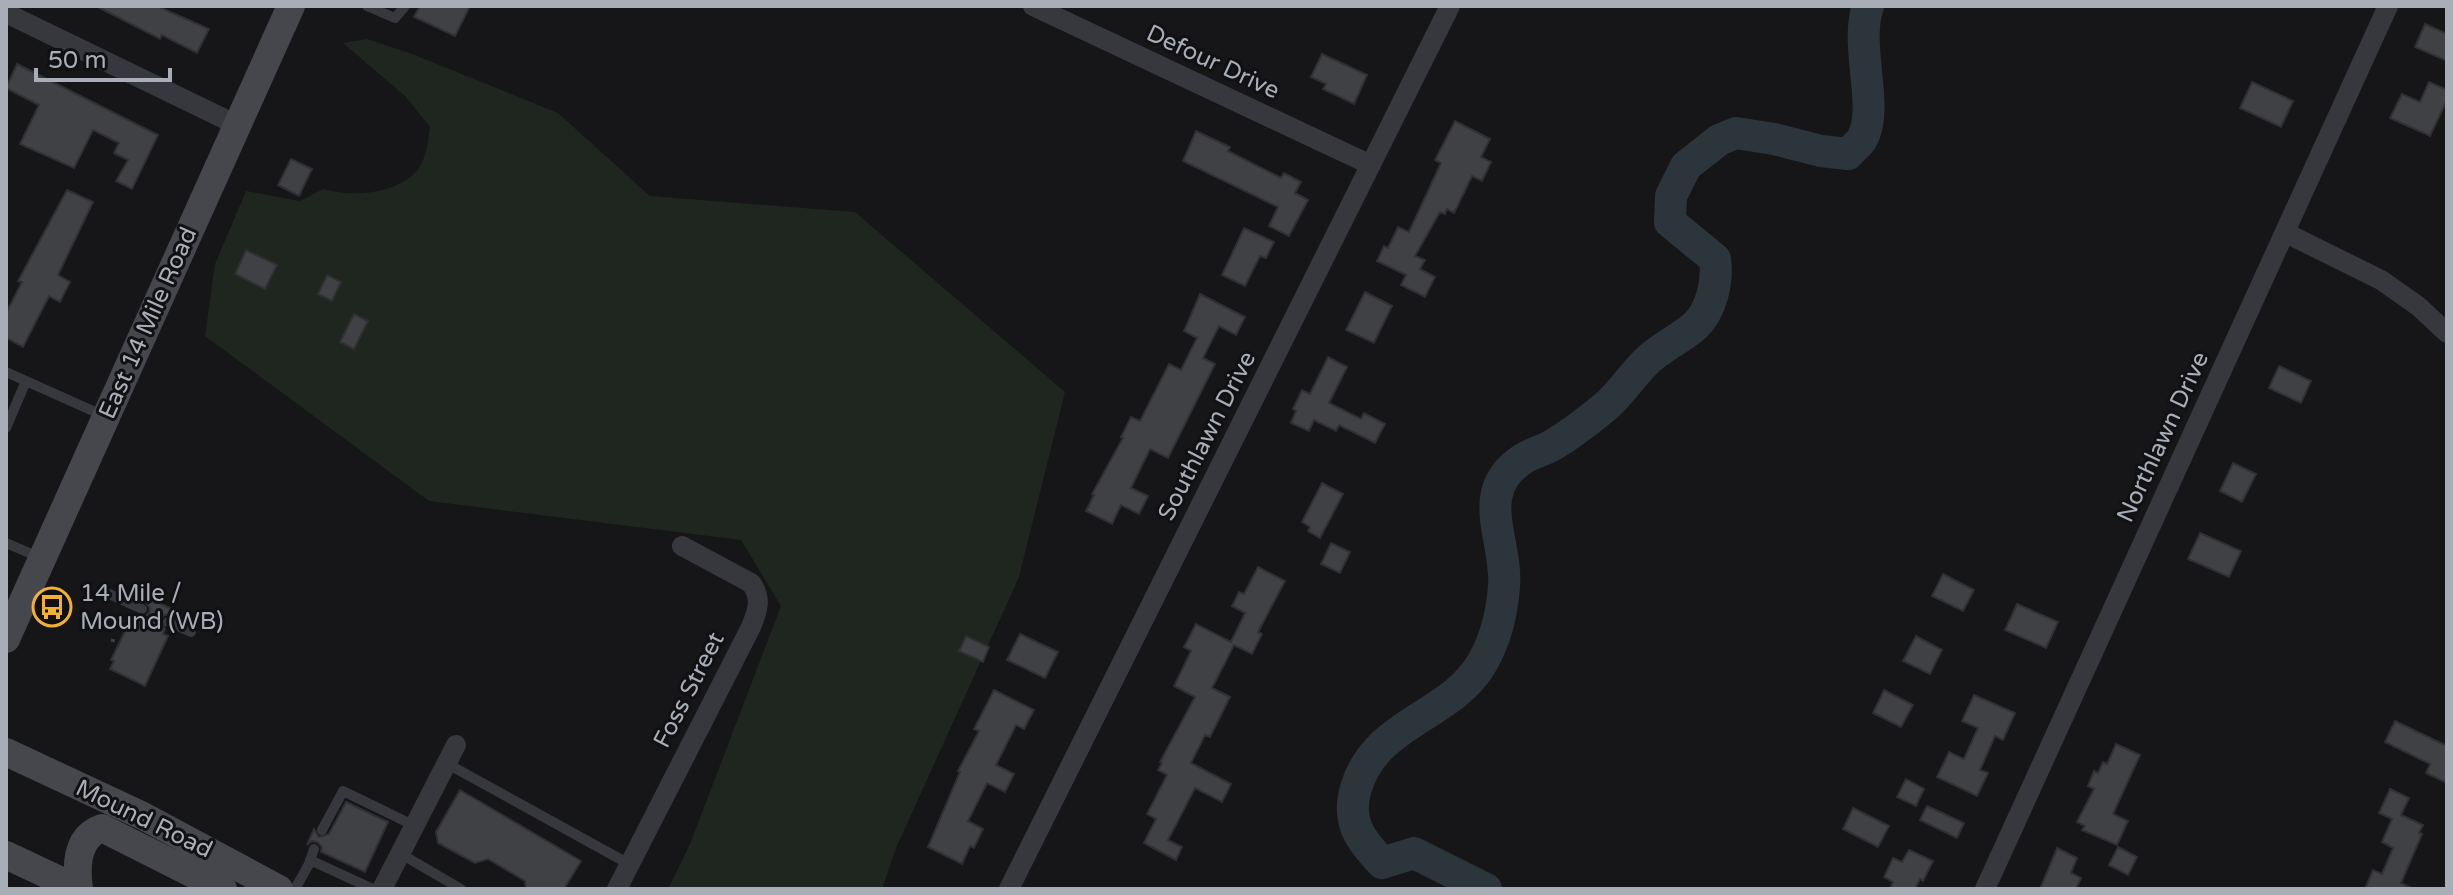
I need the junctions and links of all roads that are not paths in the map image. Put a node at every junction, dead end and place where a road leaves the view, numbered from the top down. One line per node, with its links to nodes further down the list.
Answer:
1 (291, 6): 8 (main road, East 14 Mile Road)
2 (367, 6): 3 (lane)
3 (405, 6)
4 (1033, 6): 9 (street, Defour Drive)
5 (1450, 6): 9 (street, Southlawn Drive)
6 (2388, 6): 10 (street, Northlawn Drive)
7 (6, 13): 8 (street)
8 (237, 125): 14 (main road, East 14 Mile Road)
9 (1371, 165): 39 (street, Southlawn Drive)
10 (2286, 233): 11 (street); 40 (street, Northlawn Drive)
11 (2447, 333)
12 (6, 372): 13 (lane)
13 (26, 381): 14 (lane); 15 (lane)
14 (106, 417): 18 (main road, East 14 Mile Road)
15 (6, 428)
16 (6, 543): 18 (lane)
17 (682, 546): 30 (street, Foss Street)
18 (42, 559): 22 (main road, East 14 Mile Road)
19 (105, 592): 20 (lane)
20 (142, 609)
21 (168, 622): 23 (lane)
22 (9, 623)
23 (191, 632)
24 (6, 752): 33 (main road, Mound Road)
25 (451, 754): 26 (street); 30 (lane)
26 (415, 826): 27 (lane); 28 (street)
27 (322, 830)
28 (401, 854): 36 (street); 37 (lane)
29 (6, 855): 31 (main road)
30 (629, 864): 38 (street, Foss Street)
31 (67, 887): 32 (main road)
32 (223, 889)
33 (279, 889)
34 (295, 889): 35 (lane)
35 (373, 889)
36 (382, 889)
37 (461, 889)
38 (617, 889)
39 (1009, 889)
40 (1985, 889)

